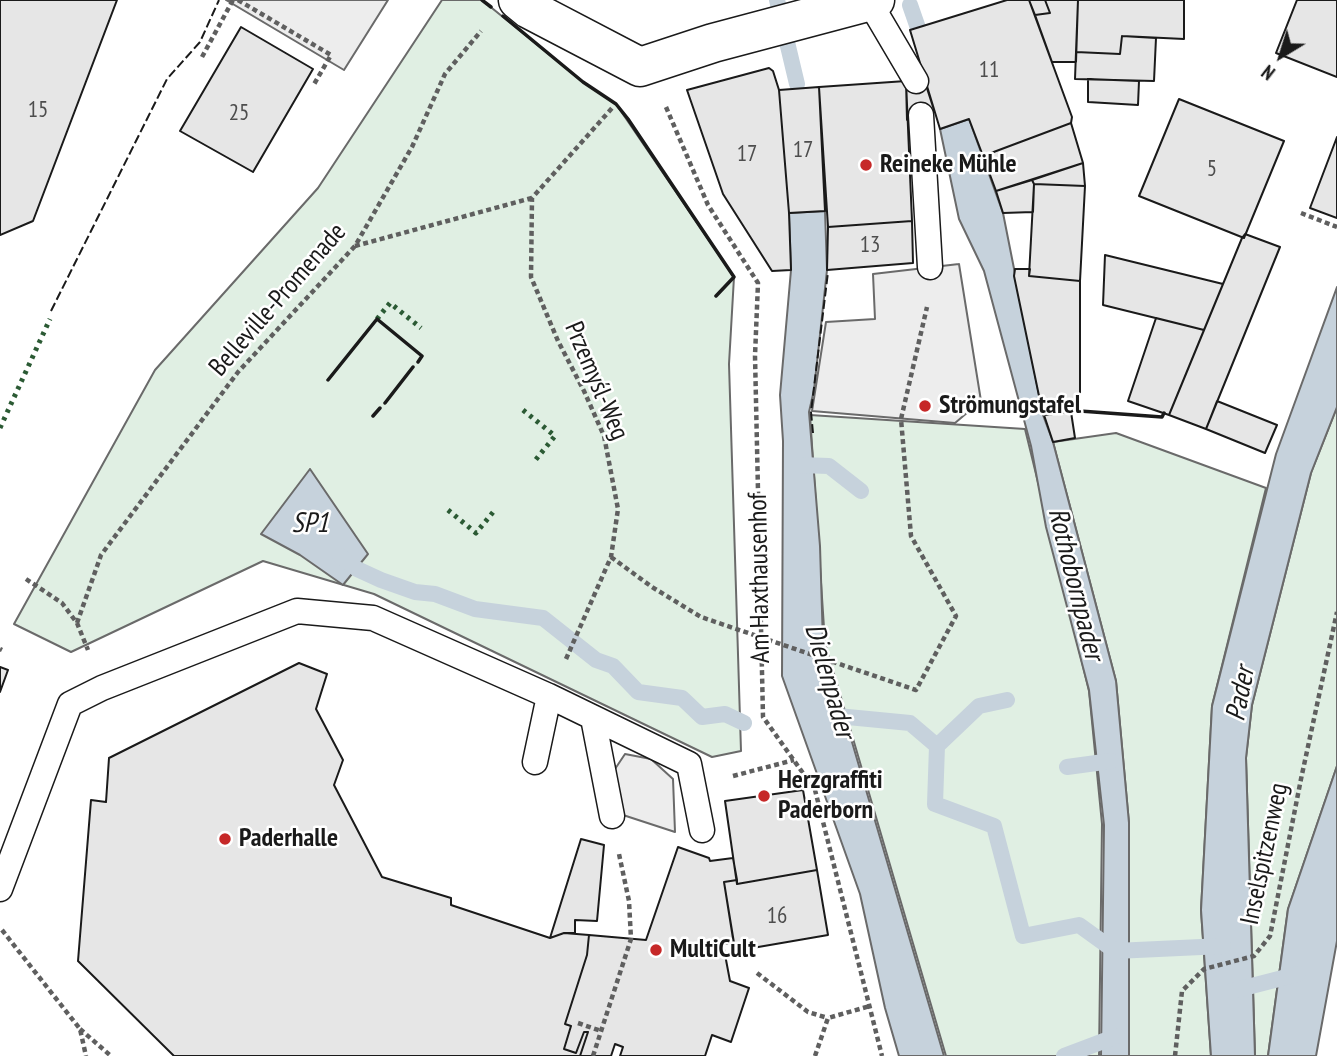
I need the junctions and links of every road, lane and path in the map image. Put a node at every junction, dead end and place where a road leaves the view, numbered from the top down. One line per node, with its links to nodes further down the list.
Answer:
1 (236, 0): 5 (path); 7 (path)
2 (518, 0): 3 (street)
3 (873, 1): 6 (lane)
4 (488, 22): 14 (path, Belleville-Promenade)
5 (202, 57)
6 (916, 80)
7 (313, 86)
8 (662, 99): 20 (path, Am Haxthausenhof)
9 (616, 104): 11 (path)
10 (921, 115): 15 (lane)
11 (532, 198): 14 (path); 17 (path, Przemyśl-Weg)
12 (1301, 213): 13 (path)
13 (1337, 227)
14 (355, 246): 18 (path, Belleville-Promenade)
15 (930, 267)
16 (926, 315): 20 (path)
17 (611, 557): 20 (path); 21 (path, Przemyśl-Weg)
18 (26, 579)
19 (1337, 612): 43 (path, Inselspitzenweg)
20 (760, 636): 24 (path, Am Haxthausenhof)
21 (570, 652)
22 (549, 696): 23 (lane); 25 (lane); 30 (lane)
23 (593, 718): 27 (lane); 28 (lane)
24 (794, 760): 26 (path); 33 (path, Am Haxthausenhof)
25 (535, 762)
26 (727, 778)
27 (612, 816)
28 (702, 830)
29 (617, 844): 37 (path)
30 (0, 889)
31 (0, 928): 36 (path)
32 (757, 973): 34 (path)
33 (870, 1006): 34 (path); 42 (path, Am Haxthausenhof)
34 (828, 1018): 41 (path)
35 (578, 1023): 37 (path)
36 (79, 1029): 38 (path); 39 (path)
37 (601, 1031): 40 (path)
38 (86, 1056)
39 (111, 1056)
40 (593, 1056)
41 (815, 1056)
42 (882, 1056)
43 (1175, 1056)

